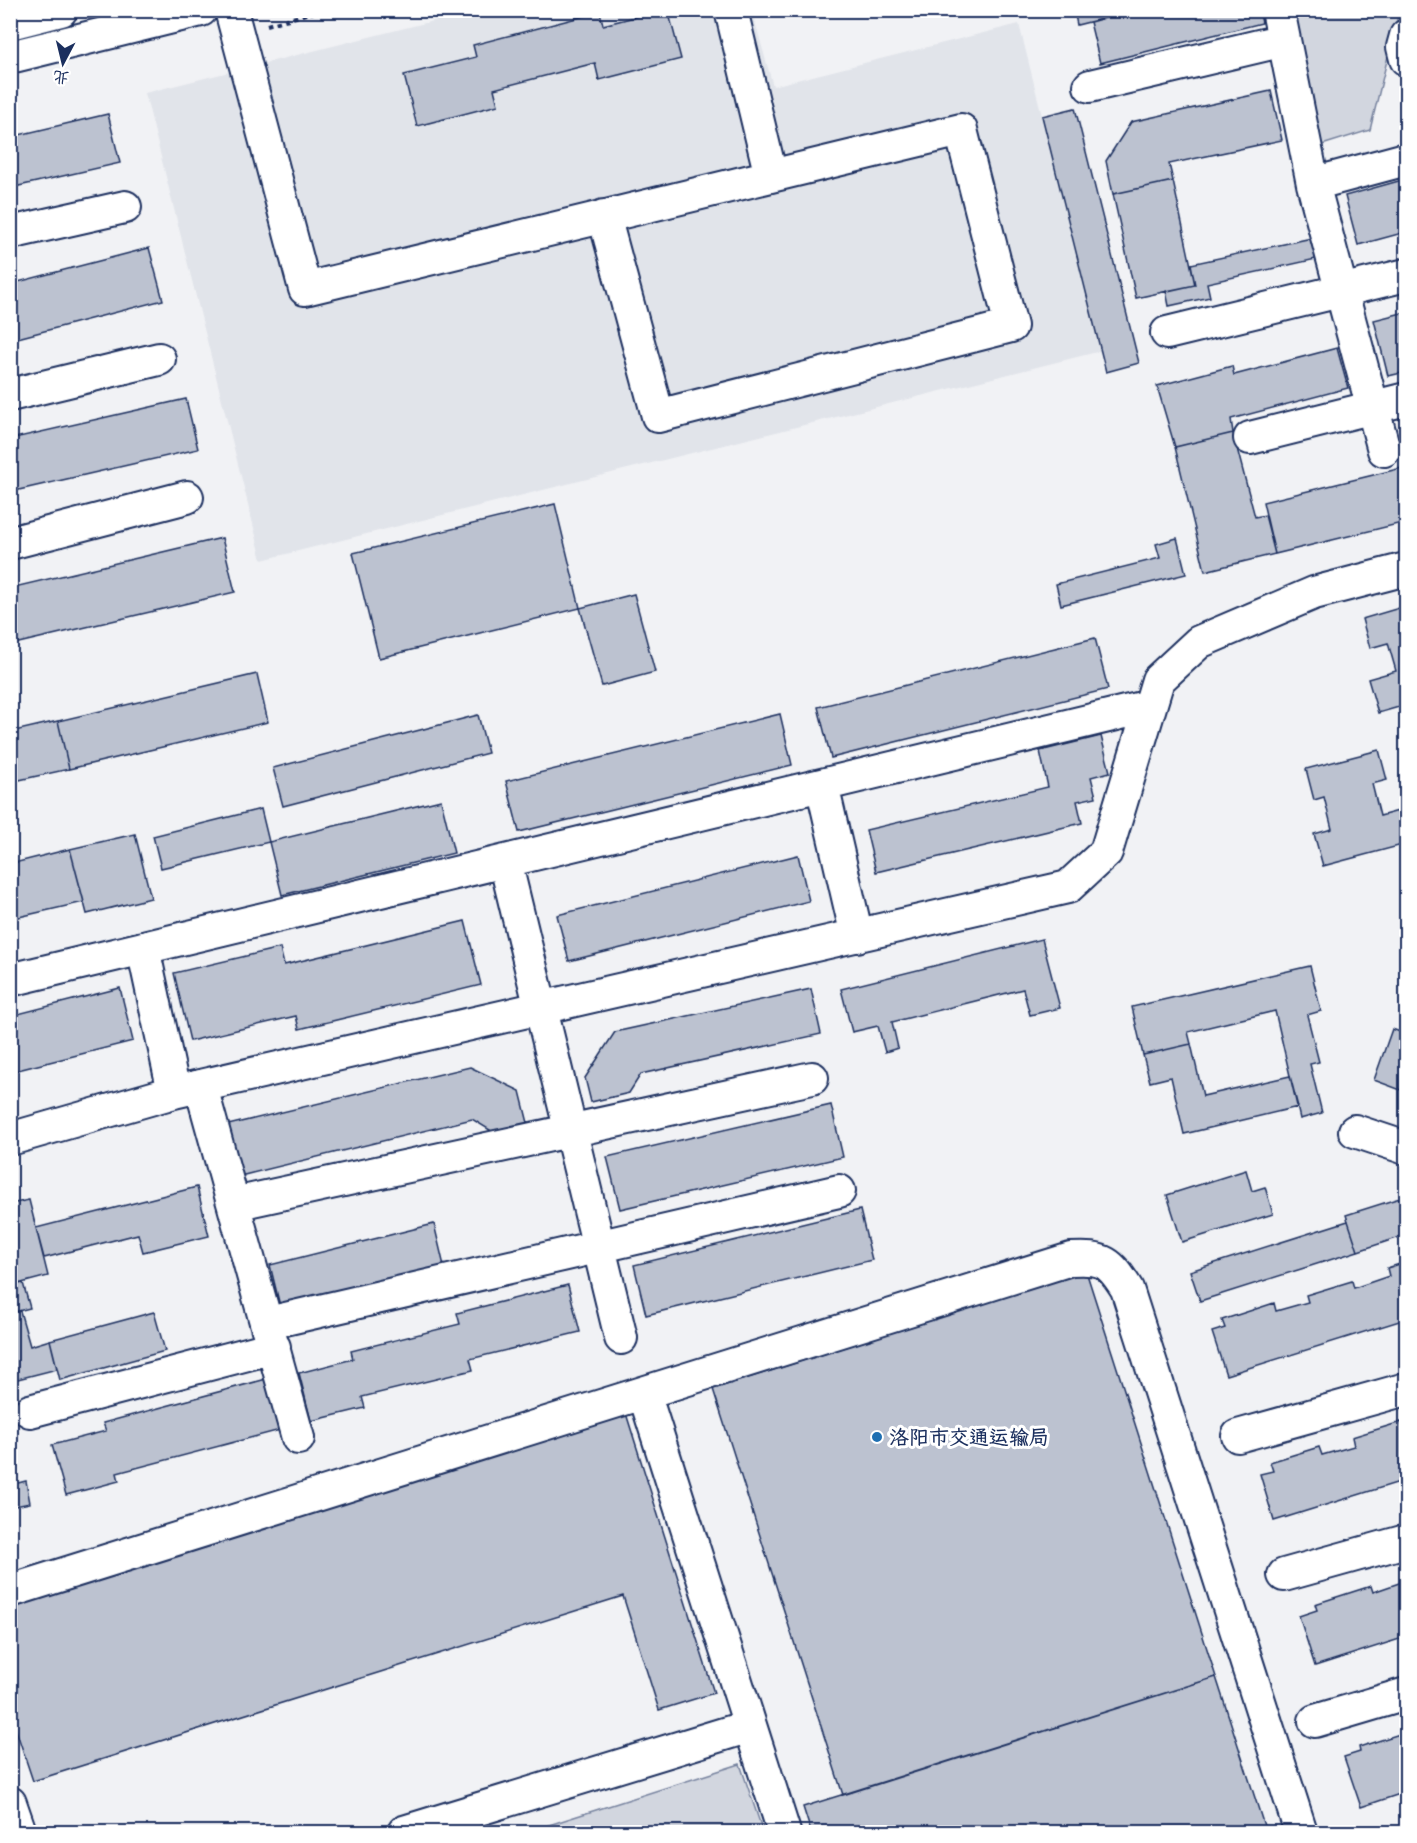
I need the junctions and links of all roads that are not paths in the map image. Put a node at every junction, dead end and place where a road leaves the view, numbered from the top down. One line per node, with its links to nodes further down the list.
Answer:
1 (61, 10): 5 (street)
2 (201, 10): 8 (street)
3 (231, 10): 15 (street)
4 (731, 10): 12 (street)
5 (10, 23)
6 (1281, 25): 10 (street); 13 (street)
7 (1407, 36): 9 (street)
8 (10, 57)
9 (1407, 59)
10 (1090, 86)
11 (1407, 159): 13 (street)
12 (771, 176): 15 (street); 15 (street)
13 (1313, 184): 18 (street)
14 (125, 207): 16 (street)
15 (604, 216)
16 (10, 233)
17 (1407, 275): 18 (street)
18 (1342, 291): 19 (street); 23 (street)
19 (1167, 333)
20 (159, 359): 21 (street)
21 (10, 394)
22 (1407, 399): 23 (street)
23 (1372, 407): 24 (street); 25 (street)
24 (1250, 438)
25 (1384, 450)
26 (187, 497): 27 (street)
27 (10, 543)
28 (1407, 569): 29 (street)
29 (1150, 706): 30 (street); 32 (street)
30 (822, 785): 31 (street); 32 (street)
31 (505, 861): 33 (street); 35 (street)
32 (856, 936): 35 (street)
33 (143, 948): 34 (street); 37 (street)
34 (10, 980)
35 (541, 1008): 37 (street); 38 (street)
36 (812, 1078): 38 (street)
37 (187, 1089): 40 (street); 43 (street)
38 (570, 1131): 43 (street); 44 (street)
39 (1355, 1131): 41 (street)
40 (10, 1139)
41 (1407, 1148)
42 (839, 1191): 44 (street)
43 (234, 1204): 45 (street)
44 (598, 1245): 45 (street); 46 (street)
45 (271, 1335): 49 (street); 51 (street)
46 (621, 1338)
47 (1407, 1389): 50 (street)
48 (644, 1393): 54 (street); 57 (street); 62 (street)
49 (30, 1411)
50 (1238, 1436)
51 (298, 1438)
52 (1407, 1541): 53 (street)
53 (1284, 1575)
54 (10, 1592)
55 (1407, 1694): 56 (street)
56 (1314, 1721)
57 (750, 1726): 60 (street); 61 (street)
58 (10, 1803): 59 (street)
59 (20, 1833)
60 (404, 1833)
61 (784, 1833)
62 (1301, 1833)

